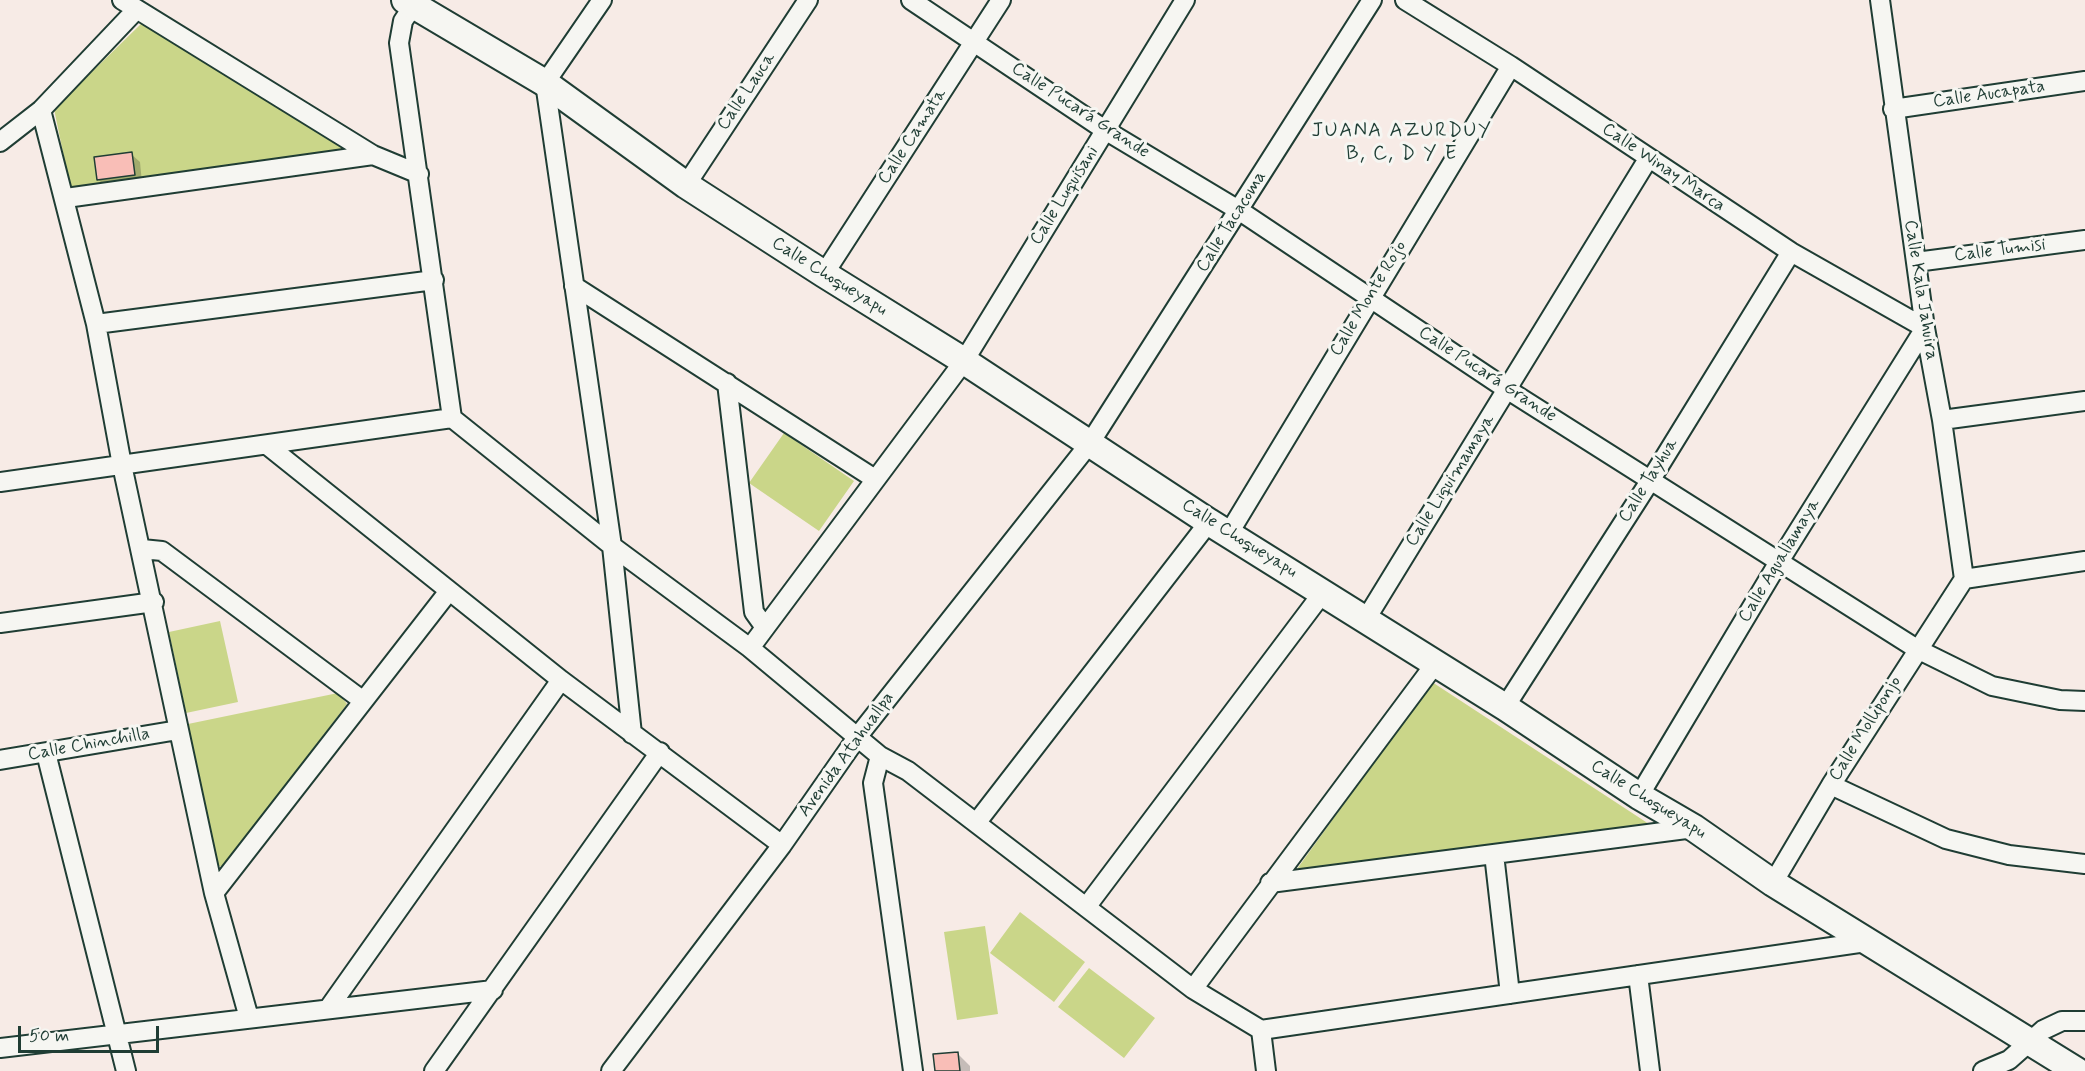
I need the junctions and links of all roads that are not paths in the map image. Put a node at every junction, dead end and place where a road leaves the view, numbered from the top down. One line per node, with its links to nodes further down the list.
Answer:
1 (602, 0): 14 (street)
2 (808, 0): 22 (street, Calle Lauca)
3 (911, 0): 11 (street, Calle Pucará Grande)
4 (1001, 0): 11 (street, Calle Camata)
5 (1185, 0): 17 (street, Calle Luquisani)
6 (1372, 0): 24 (street, Calle Tacacoma)
7 (1405, 0): 12 (street, Calle Winay Marca)
8 (1880, 0): 15 (street, Calle Kala Jahuira)
9 (412, 2): 14 (street, Calle Choqueyapu); 21 (street)
10 (129, 5): 16 (street); 19 (street)
11 (975, 41): 17 (street, Calle Pucará Grande); 28 (street, Calle Camata)
12 (1511, 66): 20 (street, Calle Winay Marca); 31 (street, Calle Monte Rojo)
13 (2085, 81): 15 (street, Calle Aucapata)
14 (545, 83): 22 (street, Calle Choqueyapu); 30 (street)
15 (1893, 109): 27 (street, Calle Kala Jahuira)
16 (41, 110): 18 (street); 23 (street)
17 (1105, 130): 24 (street, Calle Pucará Grande); 34 (street, Calle Luquisani)
18 (0, 142)
19 (373, 155): 21 (street); 23 (street)
20 (1648, 159): 26 (street, Calle Winay Marca); 36 (street, Calle Liquimamaya)
21 (419, 174): 29 (street)
22 (686, 185): 28 (street, Calle Choqueyapu)
23 (66, 198): 32 (street)
24 (1240, 211): 31 (street, Calle Pucará Grande); 40 (street, Calle Tacacoma)
25 (2085, 240): 27 (street, Calle Tumisi)
26 (1791, 252): 33 (street, Calle Winay Marca); 44 (street, Calle Tayhua)
27 (1916, 262): 33 (street, Calle Kala Jahuira)
28 (825, 274): 34 (street, Calle Choqueyapu)
29 (434, 280): 32 (street); 38 (street)
30 (574, 286): 35 (street); 47 (street)
31 (1370, 298): 36 (street, Calle Pucará Grande); 46 (street, Calle Monte Rojo)
32 (96, 324): 42 (street)
33 (1925, 328): 39 (street, Calle Kala Jahuira); 49 (street, Calle Aguallamaya)
34 (964, 360): 40 (street, Calle Choqueyapu); 43 (street, Calle Luquisani)
35 (727, 383): 43 (street); 57 (street)
36 (1508, 390): 44 (street, Calle Pucará Grande); 55 (street, Calle Liquimamaya)
37 (2085, 400): 39 (street)
38 (452, 418): 41 (street); 47 (street)
39 (1942, 420): 51 (street, Calle Kala Jahuira)
40 (1090, 443): 46 (street, Calle Choqueyapu); 67 (street, Avenida Atahuallpa)
41 (267, 445): 42 (street); 52 (street)
42 (123, 465): 45 (street); 48 (street)
43 (875, 479): 57 (street, Calle Luquisani)
44 (1650, 481): 49 (street, Calle Pucará Grande); 64 (street, Calle Tayhua)
45 (0, 482)
46 (1219, 527): 53 (street, Calle Choqueyapu); 74 (street, Calle Monte Rojo)
47 (612, 546): 58 (street); 66 (street)
48 (142, 549): 54 (street); 62 (street)
49 (1780, 560): 59 (street, Calle Pucará Grande); 73 (street, Calle Aguallamaya)
50 (2085, 561): 51 (street)
51 (1964, 579): 59 (street, Calle Molliponjo)
52 (448, 591): 61 (street); 62 (street)
53 (1324, 591): 55 (street, Calle Choqueyapu); 82 (street)
54 (154, 602): 56 (street); 65 (street)
55 (1366, 619): 60 (street, Calle Choqueyapu)
56 (0, 623)
57 (764, 626): 58 (street, Calle Luquisani)
58 (750, 648): 67 (street)
59 (1917, 649): 63 (street, Calle Pucará Grande); 72 (street, Calle Molliponjo)
60 (1435, 664): 64 (street, Calle Choqueyapu); 79 (street)
61 (561, 680): 66 (street); 88 (street)
62 (362, 700): 81 (street)
63 (2085, 701)
64 (1505, 707): 73 (street, Calle Choqueyapu)
65 (178, 730): 69 (street, Calle Chinchilla); 81 (street)
66 (632, 734): 68 (street)
67 (858, 736): 70 (street); 76 (street, Avenida Atahuallpa)
68 (660, 752): 76 (street); 86 (street)
69 (46, 753): 71 (street, Calle Chinchilla); 92 (street)
70 (880, 756): 74 (street); 98 (street)
71 (0, 760)
72 (1831, 785): 78 (street); 80 (street, Calle Molliponjo)
73 (1639, 796): 75 (street, Calle Choqueyapu)
74 (977, 822): 82 (street)
75 (1694, 828): 77 (street); 80 (street, Calle Choqueyapu)
76 (782, 845): 97 (street, Avenida Atahuallpa)
77 (1494, 854): 79 (street); 87 (street)
78 (2085, 864)
79 (1270, 883): 85 (street)
80 (1773, 883): 83 (street, Calle Choqueyapu)
81 (214, 893): 89 (street)
82 (1087, 906): 85 (street)
83 (1866, 942): 84 (street); 93 (street, Calle Choqueyapu)
84 (1638, 975): 87 (street); 100 (street)
85 (1193, 989): 91 (street)
86 (493, 990): 88 (street); 96 (street)
87 (1510, 994): 91 (street)
88 (327, 1009): 89 (street)
89 (249, 1018): 92 (street)
90 (2085, 1021): 93 (street)
91 (1261, 1030): 99 (street)
92 (118, 1034): 94 (street); 95 (street)
93 (2029, 1043): 101 (street); 102 (street, Calle Choqueyapu)
94 (0, 1048)
95 (126, 1071)
96 (434, 1071)
97 (611, 1071)
98 (913, 1071)
99 (1266, 1071)
100 (1650, 1071)
101 (1983, 1071)
102 (2077, 1071)

